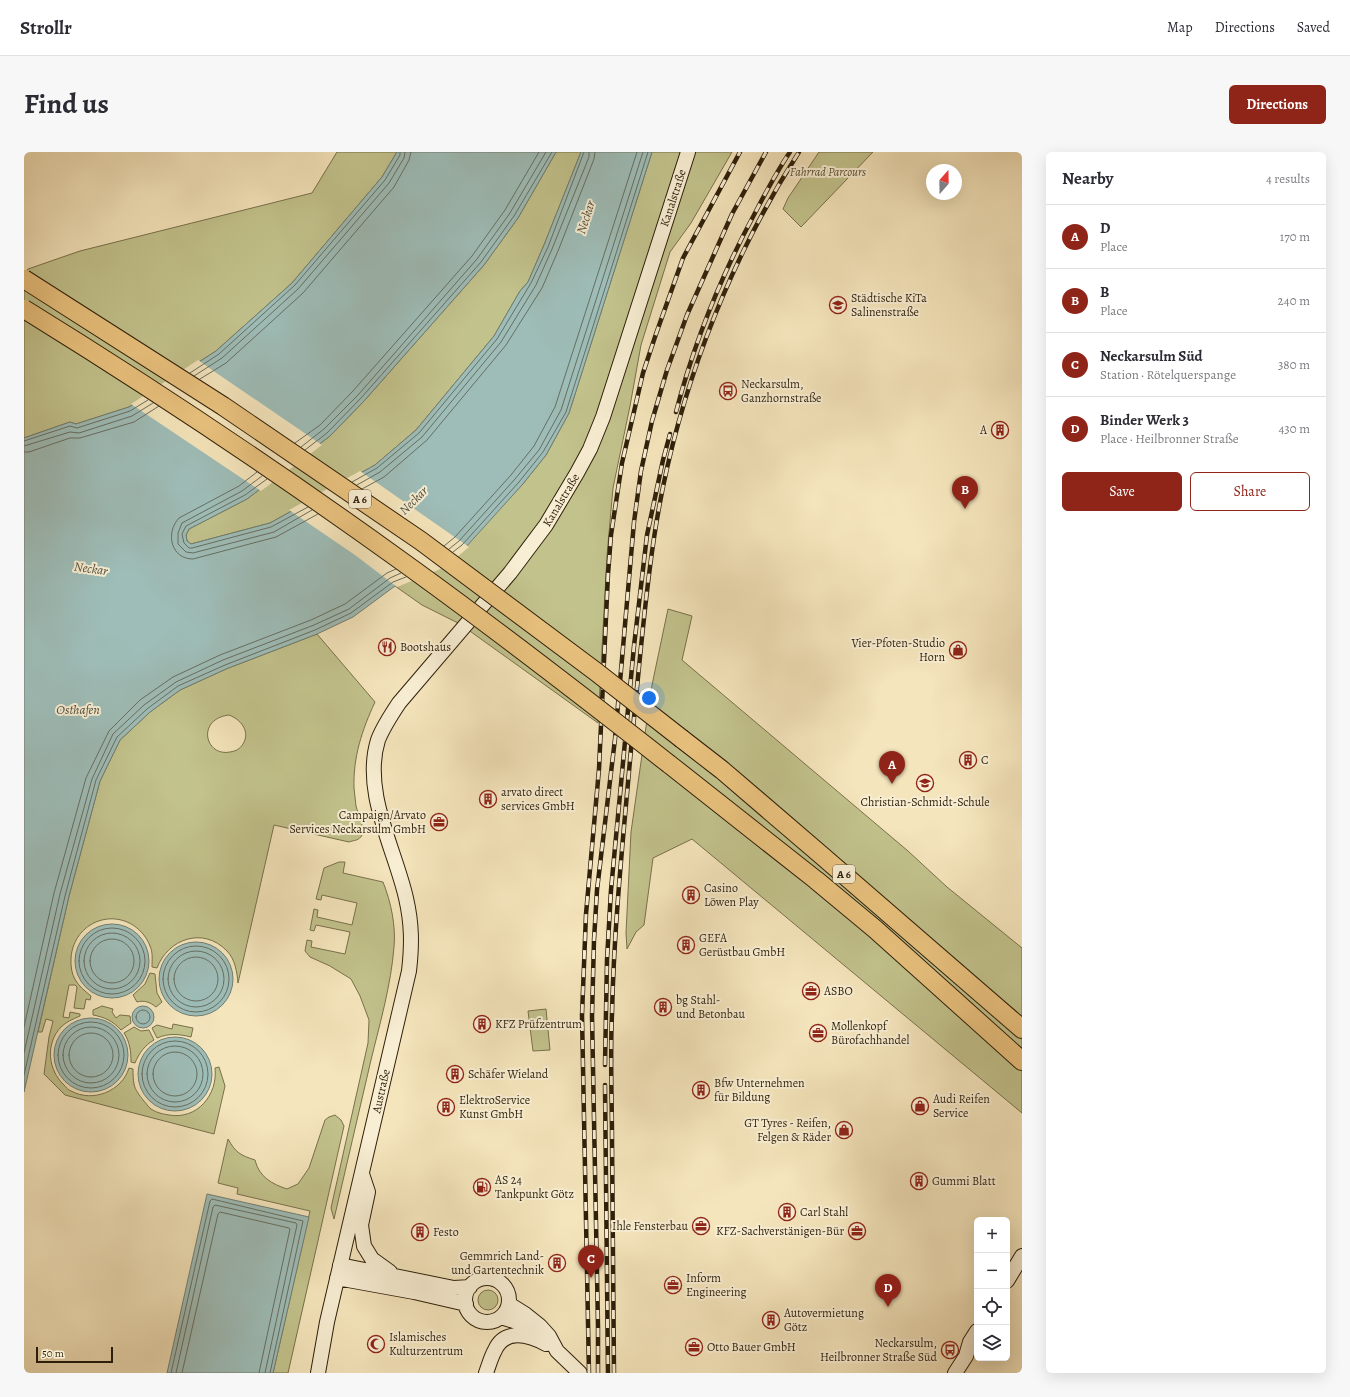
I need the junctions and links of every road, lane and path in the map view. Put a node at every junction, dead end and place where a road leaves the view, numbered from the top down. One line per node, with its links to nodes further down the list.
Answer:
1 (688, 152): 4 (main road, Kanalstraße)
2 (24, 278): 5 (highway, A 6, bridge)
3 (24, 309): 8 (highway, A 6, bridge)
4 (379, 809): 9 (main road, Austraße)
5 (994, 1004): 6 (highway); 7 (highway, A 6)
6 (1022, 1024)
7 (1022, 1029)
8 (1022, 1061)
9 (362, 1174): 11 (main road, Austraße); 12 (main road)
10 (1022, 1256): 13 (main road)
11 (339, 1272): 12 (main road); 15 (main road); 20 (main road, Austraße)
12 (396, 1276): 14 (main road)
13 (1010, 1276)
14 (470, 1287): 15 (main road); 16 (main road)
15 (466, 1304): 17 (main road)
16 (509, 1304): 17 (main road); 19 (main road)
17 (502, 1317): 19 (main road)
18 (974, 1336): 23 (main road); 24 (main road)
19 (551, 1347): 21 (main road); 22 (main road)
20 (318, 1373)
21 (486, 1373)
22 (580, 1373)
23 (946, 1373)
24 (955, 1373)

